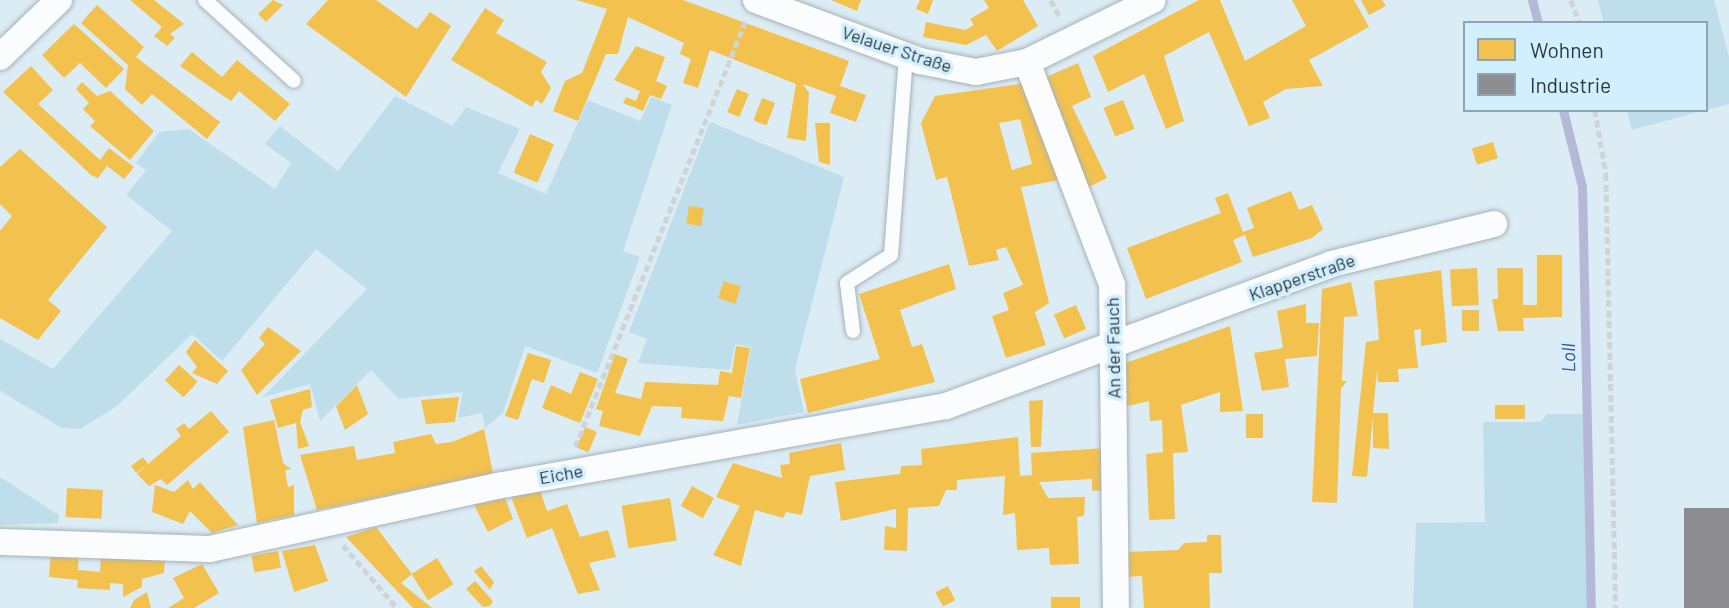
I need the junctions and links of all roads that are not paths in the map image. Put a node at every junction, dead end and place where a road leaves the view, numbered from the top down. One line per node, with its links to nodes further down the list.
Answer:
1 (59, 0): 6 (street)
2 (205, 0): 8 (lane)
3 (1153, 0): 7 (street, Velauer Straße)
4 (752, 6): 5 (street, Velauer Straße)
5 (906, 54): 7 (street, Velauer Straße); 10 (lane)
6 (0, 57)
7 (1027, 62): 11 (street, An der Fauch)
8 (294, 81)
9 (1494, 224): 11 (street, Klapperstraße)
10 (853, 331)
11 (1114, 343): 12 (street, Eiche); 13 (street, An der Fauch)
12 (0, 542)
13 (1116, 608)

